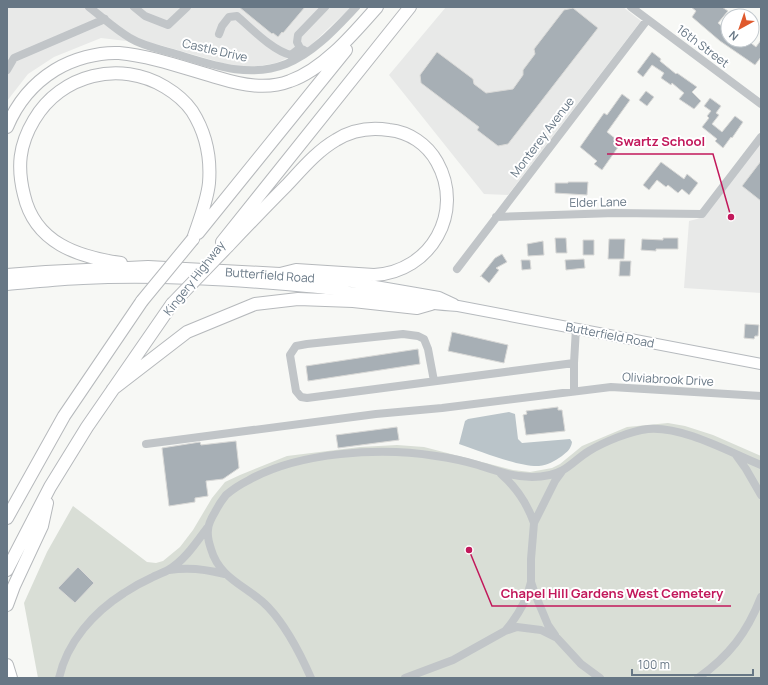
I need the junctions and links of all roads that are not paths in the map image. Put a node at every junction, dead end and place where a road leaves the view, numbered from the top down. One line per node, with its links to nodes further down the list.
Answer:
1 (89, 7): 10 (street, Castle Drive)
2 (134, 7): 3 (street)
3 (187, 7)
4 (325, 7): 13 (street)
5 (356, 7): 13 (street, Castle Drive)
6 (377, 7): 16 (highway)
7 (381, 7): 19 (highway, Kingery Highway)
8 (410, 7): 20 (highway, Kingery Highway)
9 (631, 7): 11 (street, 16th Street)
10 (105, 19): 13 (street, Castle Drive); 14 (street)
11 (647, 20): 15 (street, 16th Street); 18 (street, Monterey Avenue)
12 (219, 34): 13 (street)
13 (304, 50)
14 (7, 70)
15 (761, 104)
16 (7, 127)
17 (761, 137): 18 (street, Elder Lane)
18 (496, 217): 22 (street, Monterey Avenue)
19 (193, 239): 21 (highway); 42 (highway, Kingery Highway, bridge)
20 (224, 246): 23 (highway); 32 (highway, Kingery Highway, bridge)
21 (148, 268): 23 (highway, Butterfield Road); 24 (highway, Butterfield Road)
22 (457, 269)
23 (280, 274): 27 (main road, Butterfield Road)
24 (7, 275)
25 (7, 285): 26 (main road, Butterfield Road)
26 (432, 304): 27 (main road, Butterfield Road); 32 (highway)
27 (458, 306): 28 (main road, Butterfield Road)
28 (576, 328): 29 (street); 30 (main road, Butterfield Road)
29 (574, 363): 31 (street); 33 (street)
30 (761, 364)
31 (434, 381): 31 (street)
32 (113, 389): 40 (highway, Kingery Highway)
33 (574, 391): 34 (street, Oliviabrook Drive); 35 (street, Oliviabrook Drive)
34 (761, 396)
35 (146, 444)
36 (735, 454): 37 (street); 38 (street); 41 (street)
37 (761, 465)
38 (563, 470): 39 (street); 43 (street)
39 (500, 473): 43 (street); 44 (street)
40 (50, 488): 45 (highway, Kingery Highway); 50 (highway)
41 (761, 495)
42 (7, 518)
43 (534, 523): 48 (street)
44 (208, 528): 46 (street); 47 (street)
45 (7, 570)
46 (168, 570): 47 (street); 56 (street)
47 (225, 574): 54 (street)
48 (532, 582): 51 (street); 52 (street)
49 (761, 597): 60 (street)
50 (7, 605)
51 (505, 631): 52 (street); 58 (street)
52 (557, 638): 59 (street)
53 (7, 665): 55 (highway)
54 (310, 675): 57 (street)
55 (11, 678)
56 (59, 678)
57 (315, 678)
58 (405, 678)
59 (600, 678)
60 (698, 678)

